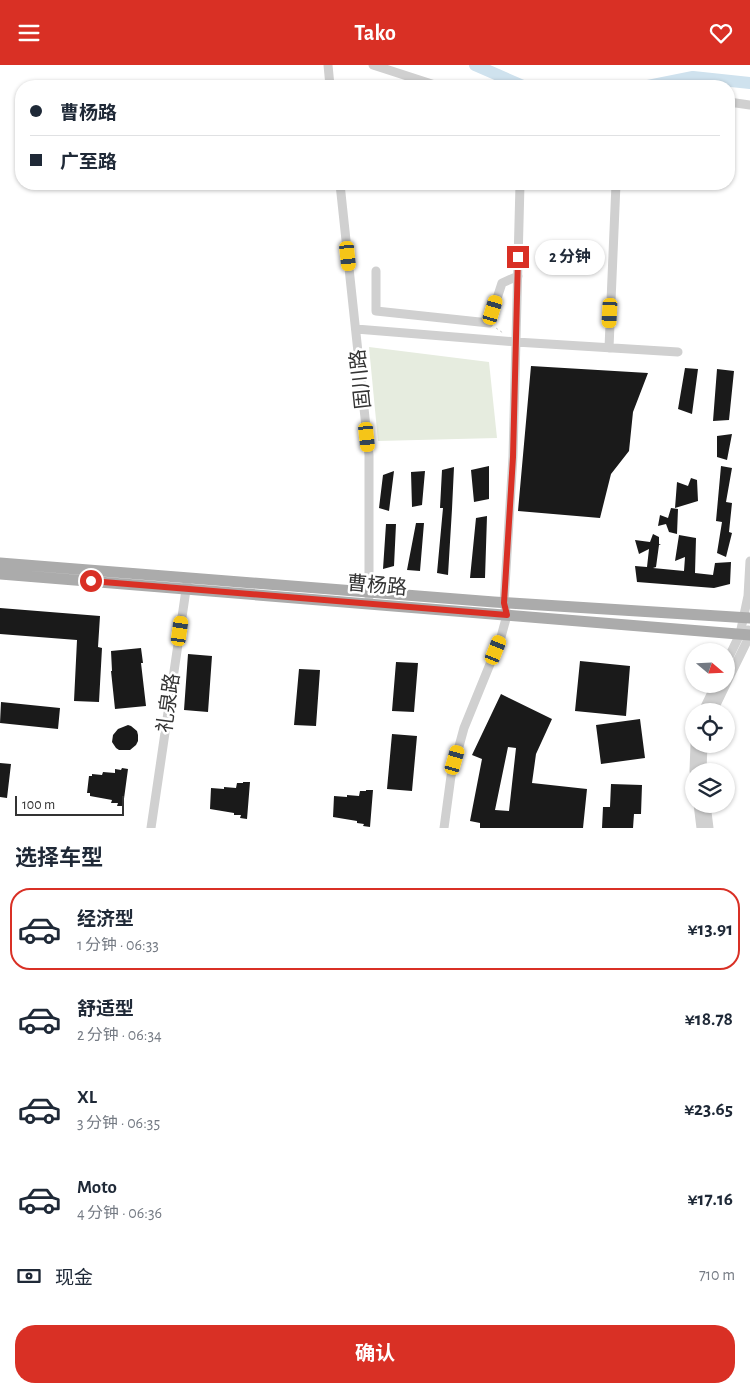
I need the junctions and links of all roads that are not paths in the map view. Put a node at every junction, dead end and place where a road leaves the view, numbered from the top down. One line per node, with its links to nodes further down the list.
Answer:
1 (328, 65): 3 (street)
2 (373, 65): 4 (street)
3 (329, 80)
4 (419, 80)
5 (735, 104): 6 (street)
6 (750, 105)
7 (341, 190): 12 (street, 固川路)
8 (520, 190): 11 (street)
9 (616, 190): 14 (street)
10 (376, 271): 11 (street)
11 (518, 276): 13 (street)
12 (356, 329): 13 (street); 20 (street, 固川路)
13 (516, 342): 14 (street); 21 (street)
14 (609, 348): 15 (street)
15 (678, 352)
16 (750, 561): 23 (street)
17 (0, 563): 19 (main road, 曹杨路)
18 (0, 574): 19 (main road, 曹杨路)
19 (187, 584): 20 (main road, 曹杨路); 29 (street, 礼泉路)
20 (369, 599): 21 (main road, 曹杨路); 22 (main road, 曹杨路)
21 (504, 603): 22 (street); 23 (main road, 曹杨路)
22 (507, 615): 24 (main road, 曹杨路); 30 (street)
23 (747, 618): 24 (street)
24 (747, 635): 25 (street); 26 (street)
25 (735, 651)
26 (735, 663)
27 (699, 813): 31 (street)
28 (707, 813): 32 (street)
29 (151, 828)
30 (444, 828)
31 (701, 828)
32 (709, 828)

